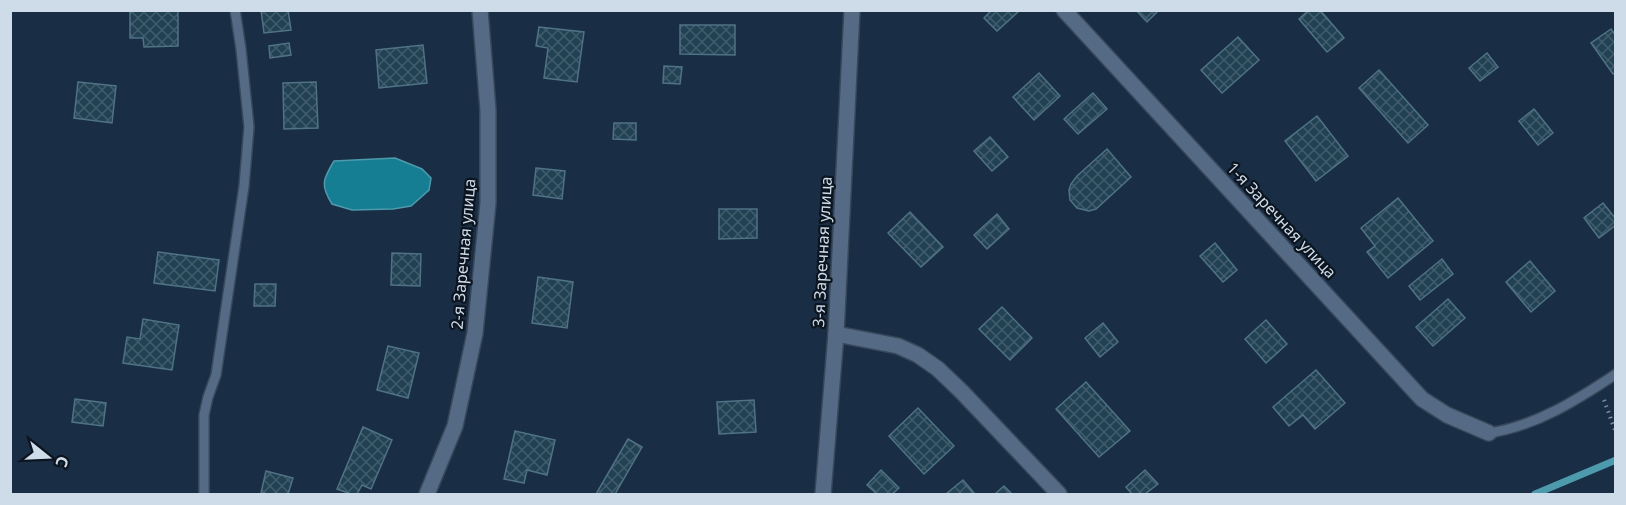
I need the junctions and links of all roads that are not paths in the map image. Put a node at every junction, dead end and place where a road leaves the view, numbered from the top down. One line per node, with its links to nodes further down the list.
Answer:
1 (235, 10): 8 (lane)
2 (480, 10): 9 (street, 2-я Заречная улица)
3 (852, 10): 5 (street, 3-я Заречная улица)
4 (1064, 10): 7 (street, 1-я Заречная улица)
5 (836, 334): 10 (street, 3-я Заречная улица); 11 (street)
6 (1616, 374): 7 (lane)
7 (1489, 434)
8 (204, 495)
9 (427, 495)
10 (823, 495)
11 (1059, 495)

